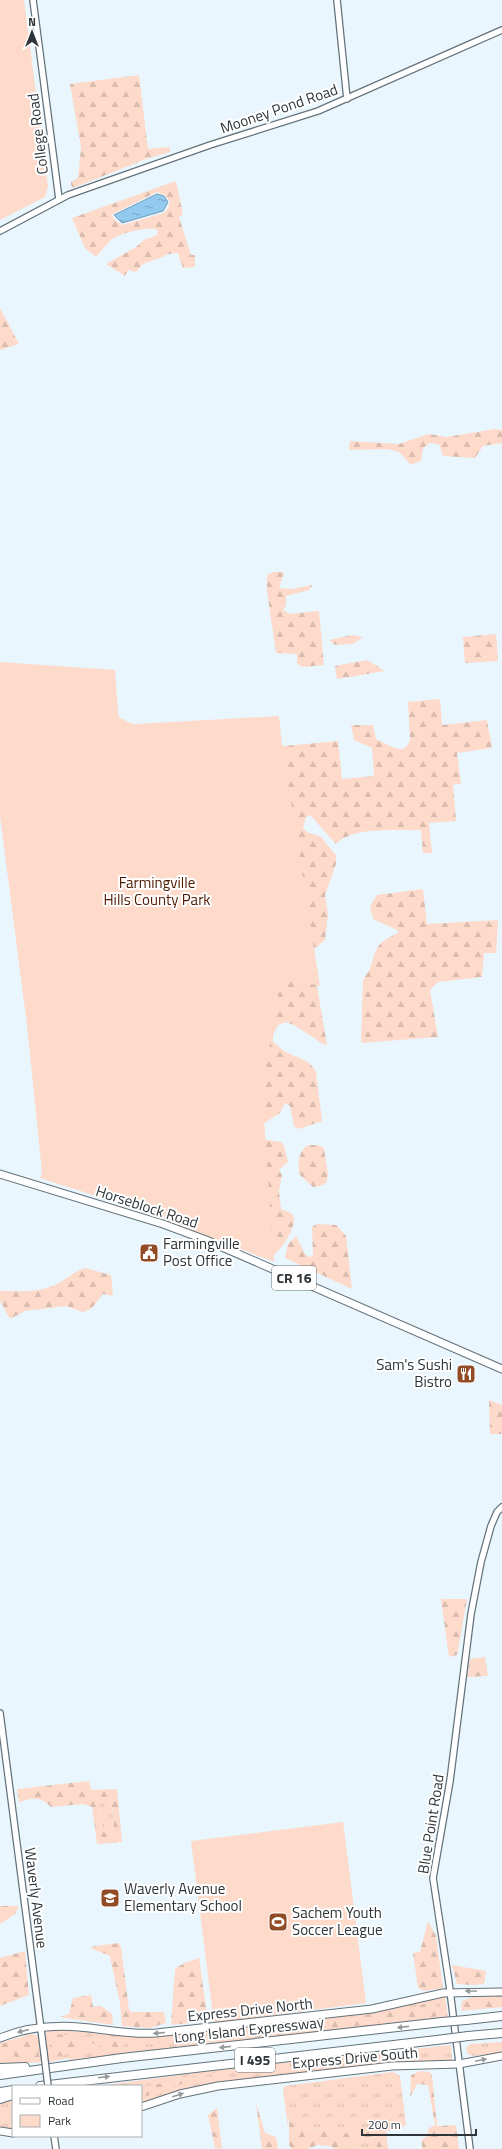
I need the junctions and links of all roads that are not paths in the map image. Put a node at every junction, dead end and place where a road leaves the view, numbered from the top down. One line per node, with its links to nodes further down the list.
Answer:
1 (33, 0): 5 (street, College Road)
2 (337, 0): 4 (street)
3 (502, 30): 4 (street, Mooney Pond Road)
4 (347, 99): 5 (street, Mooney Pond Road)
5 (59, 199): 6 (street)
6 (0, 231)
7 (0, 1174): 8 (main road, Horseblock Road / CR 16)
8 (502, 1369)
9 (502, 1508): 11 (street, Blue Point Road)
10 (0, 1713): 14 (street, Waverly Avenue)
11 (450, 1992): 12 (main road, Express Drive North, one-way to 11); 14 (main road, Express Drive North, one-way to 14); 18 (street, Blue Point Road)
12 (502, 1992)
13 (502, 2016): 19 (highway, Long Island Expressway / I 495, one-way to 19, bridge)
14 (40, 2028): 16 (main road, Express Drive North, one-way to 16); 24 (street, Waverly Avenue, bridge)
15 (502, 2033): 22 (highway, Long Island Expressway / I 495, one-way to 15, bridge)
16 (0, 2038)
17 (502, 2056): 18 (main road, Express Drive South, one-way to 17)
18 (459, 2064): 30 (main road, Express Drive South, one-way to 18); 35 (street, Blue Point Road)
19 (67, 2065): 20 (highway); 21 (highway, Long Island Expressway / I 495)
20 (0, 2068)
21 (0, 2075)
22 (66, 2082): 23 (highway, Long Island Expressway / I 495); 25 (highway)
23 (46, 2085)
24 (48, 2085)
25 (56, 2085)
26 (12, 2090): 27 (highway)
27 (0, 2092)
28 (12, 2095): 29 (highway)
29 (0, 2099)
30 (142, 2107)
31 (0, 2131): 32 (main road)
32 (12, 2133)
33 (54, 2137): 34 (street)
34 (56, 2149)
35 (470, 2149)

